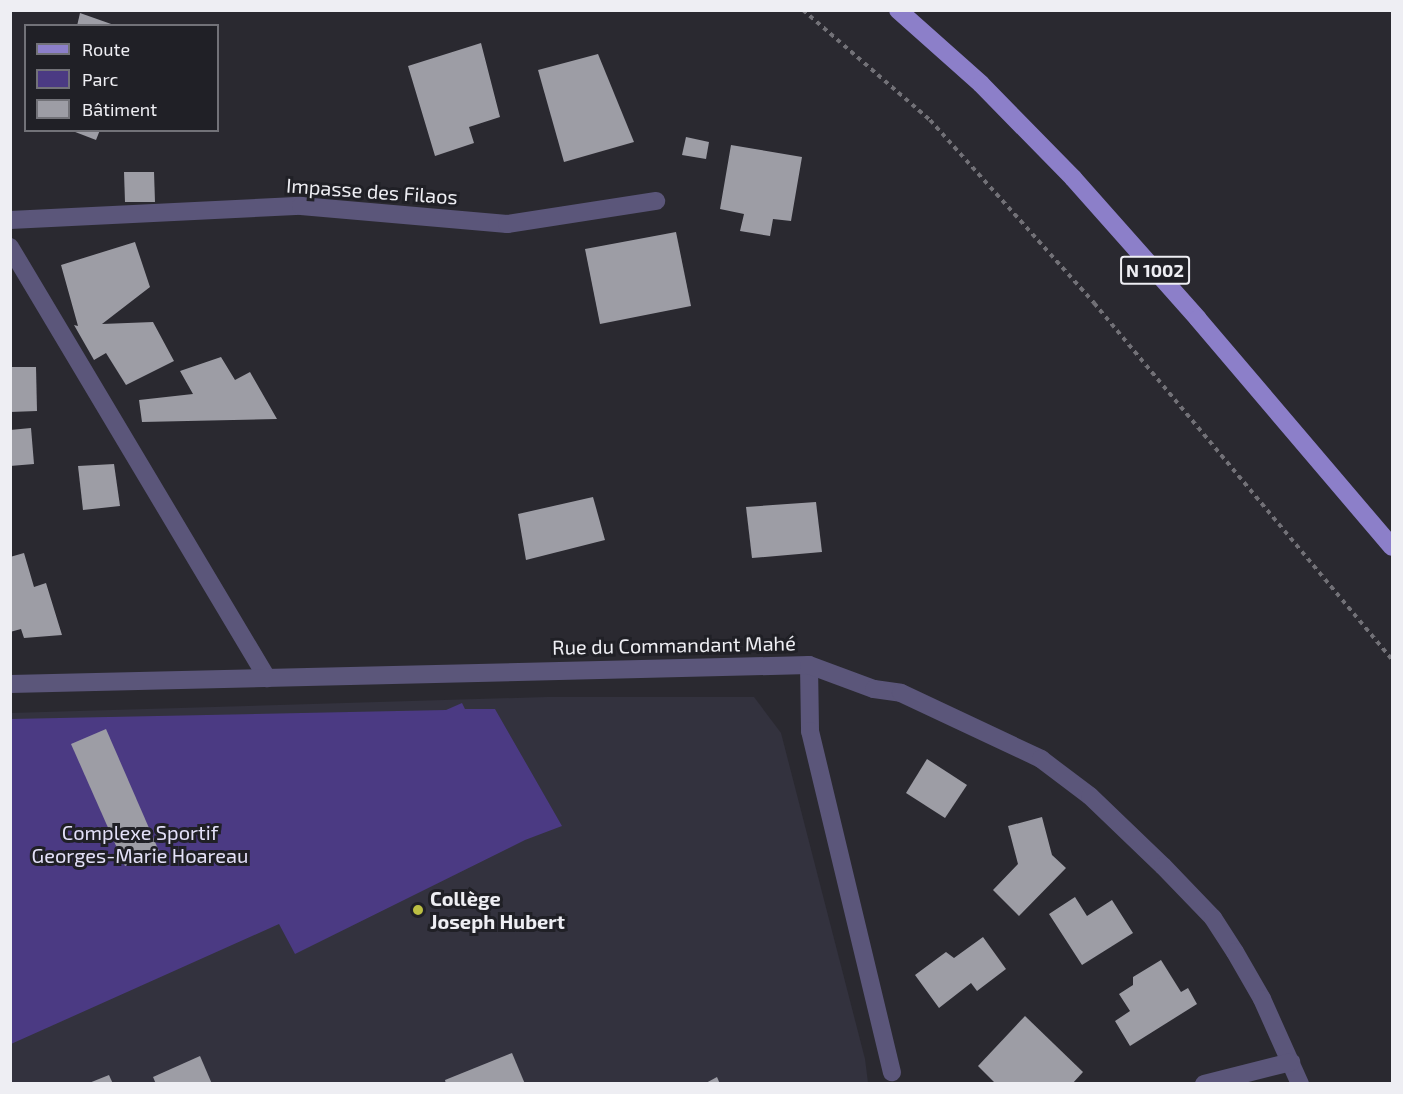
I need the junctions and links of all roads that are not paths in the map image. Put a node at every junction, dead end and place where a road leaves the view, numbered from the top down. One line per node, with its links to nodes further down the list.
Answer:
1 (898, 10): 5 (main road, N 1002)
2 (656, 201): 3 (street, Impasse des Filaos)
3 (10, 220)
4 (10, 247): 7 (street)
5 (1392, 547)
6 (809, 665): 7 (street, Rue du Commandant Mahé); 9 (street, Rue du Commandant Mahé); 10 (street)
7 (267, 678): 8 (street, Rue du Commandant Mahé)
8 (10, 684)
9 (1291, 1062): 11 (street); 12 (street, Rue du Commandant Mahé)
10 (892, 1072)
11 (1204, 1083)
12 (1300, 1083)

